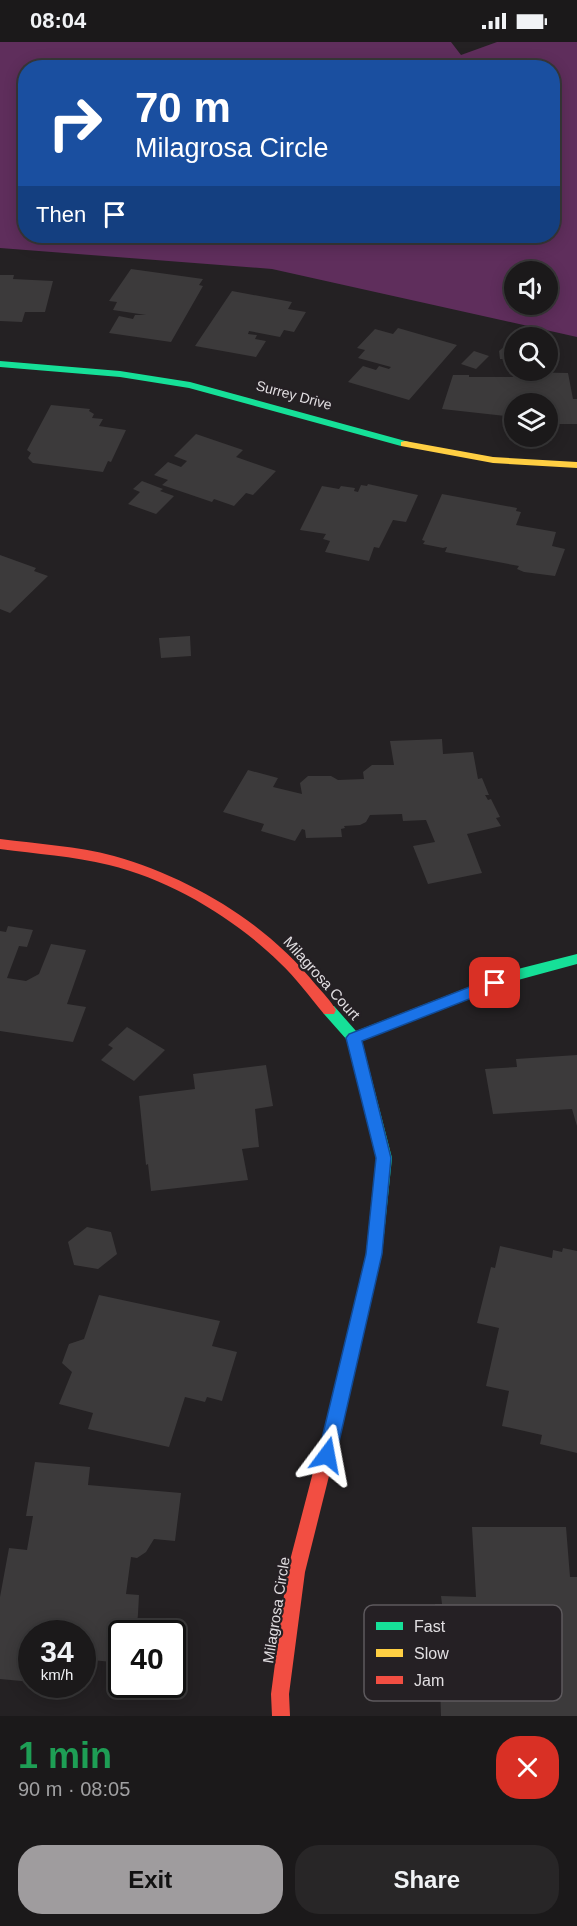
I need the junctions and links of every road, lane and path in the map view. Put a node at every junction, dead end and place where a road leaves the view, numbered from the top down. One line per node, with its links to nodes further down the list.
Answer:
1 (0, 364): 2 (street, Surrey Drive)
2 (577, 465)
3 (0, 844): 5 (street, Milagrosa Court)
4 (577, 959): 5 (street)
5 (354, 1038): 6 (street, Milagrosa Circle)
6 (281, 1716)

